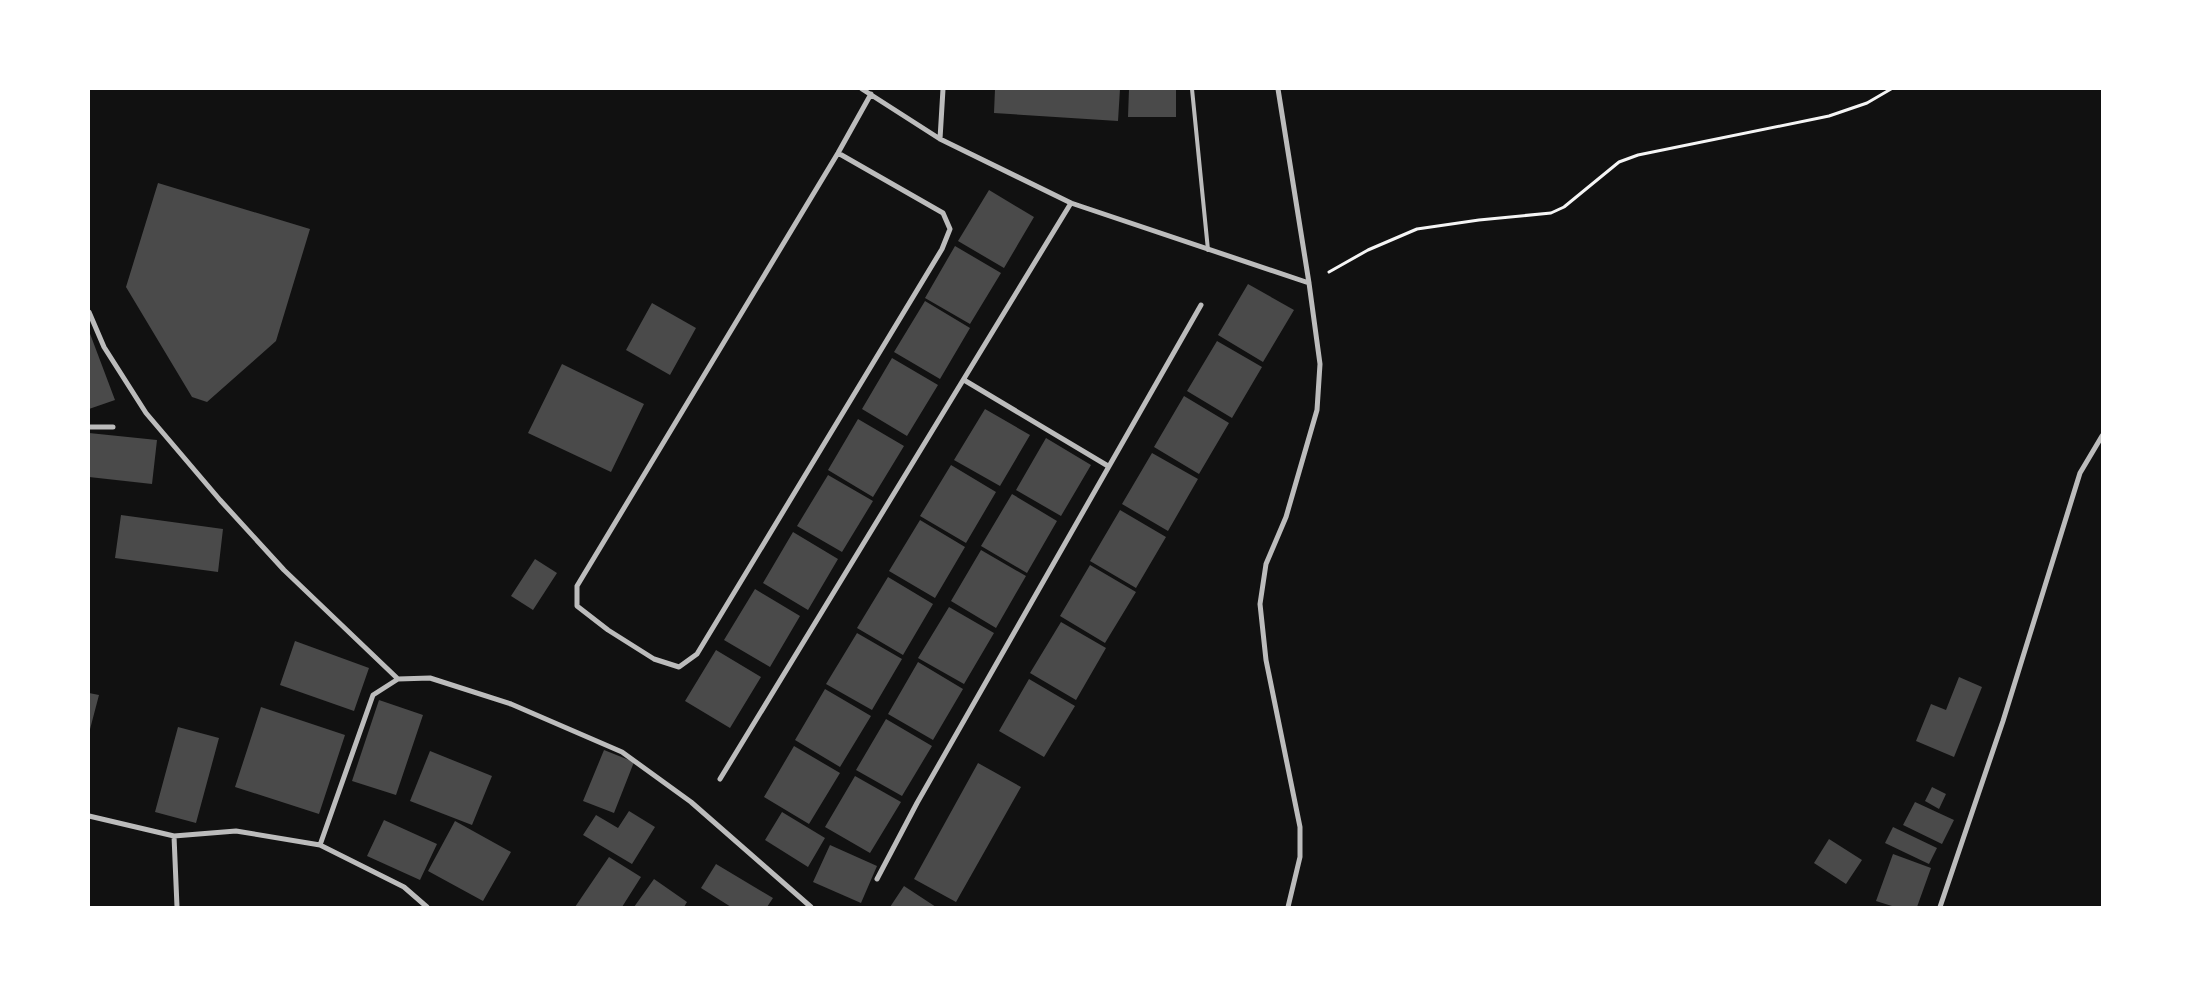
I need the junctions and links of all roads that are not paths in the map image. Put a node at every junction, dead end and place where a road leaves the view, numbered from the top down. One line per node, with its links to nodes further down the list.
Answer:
1 (862, 89): 5 (street)
2 (943, 89): 6 (street)
3 (1192, 89): 9 (lane)
4 (1278, 89): 10 (street)
5 (871, 94): 6 (street); 7 (street)
6 (940, 139): 8 (street)
7 (838, 153): 7 (street)
8 (1071, 203): 9 (street); 13 (street)
9 (1208, 250): 10 (street)
10 (1309, 283): 27 (street)
11 (1201, 305): 17 (street)
12 (89, 312): 18 (street)
13 (964, 380): 17 (street); 19 (street)
14 (89, 427): 15 (street)
15 (113, 427)
16 (2102, 436): 28 (street)
17 (1108, 466): 23 (street)
18 (398, 679): 22 (street); 26 (street)
19 (720, 778)
20 (89, 816): 21 (street)
21 (174, 836): 22 (street); 24 (street)
22 (320, 845): 25 (street)
23 (877, 879)
24 (177, 907)
25 (428, 907)
26 (811, 907)
27 (1288, 907)
28 (1940, 907)

